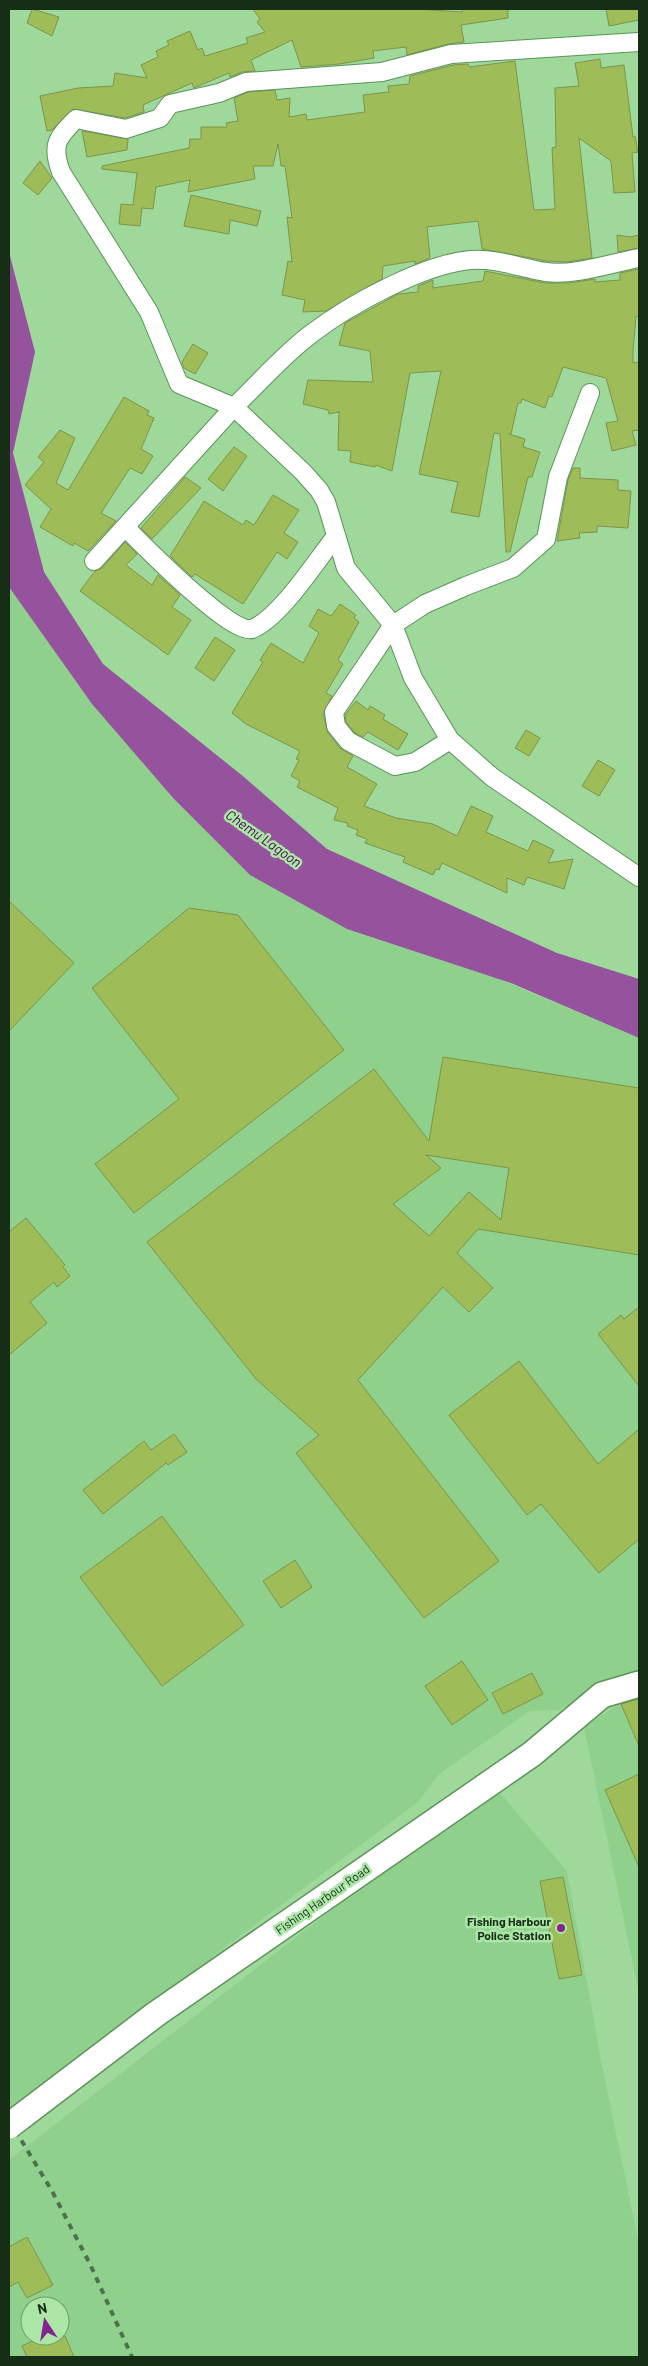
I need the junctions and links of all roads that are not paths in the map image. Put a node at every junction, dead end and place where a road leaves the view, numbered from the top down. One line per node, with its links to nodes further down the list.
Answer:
1 (639, 42): 4 (street)
2 (639, 258): 4 (street)
3 (590, 393): 8 (street)
4 (234, 407): 5 (street); 6 (street)
5 (126, 528): 6 (street); 7 (street)
6 (336, 536): 8 (street)
7 (94, 561)
8 (393, 625): 9 (street); 9 (street)
9 (450, 740): 10 (street)
10 (639, 877)
11 (639, 1684): 12 (street, Fishing Harbour Road)
12 (15, 2121)

